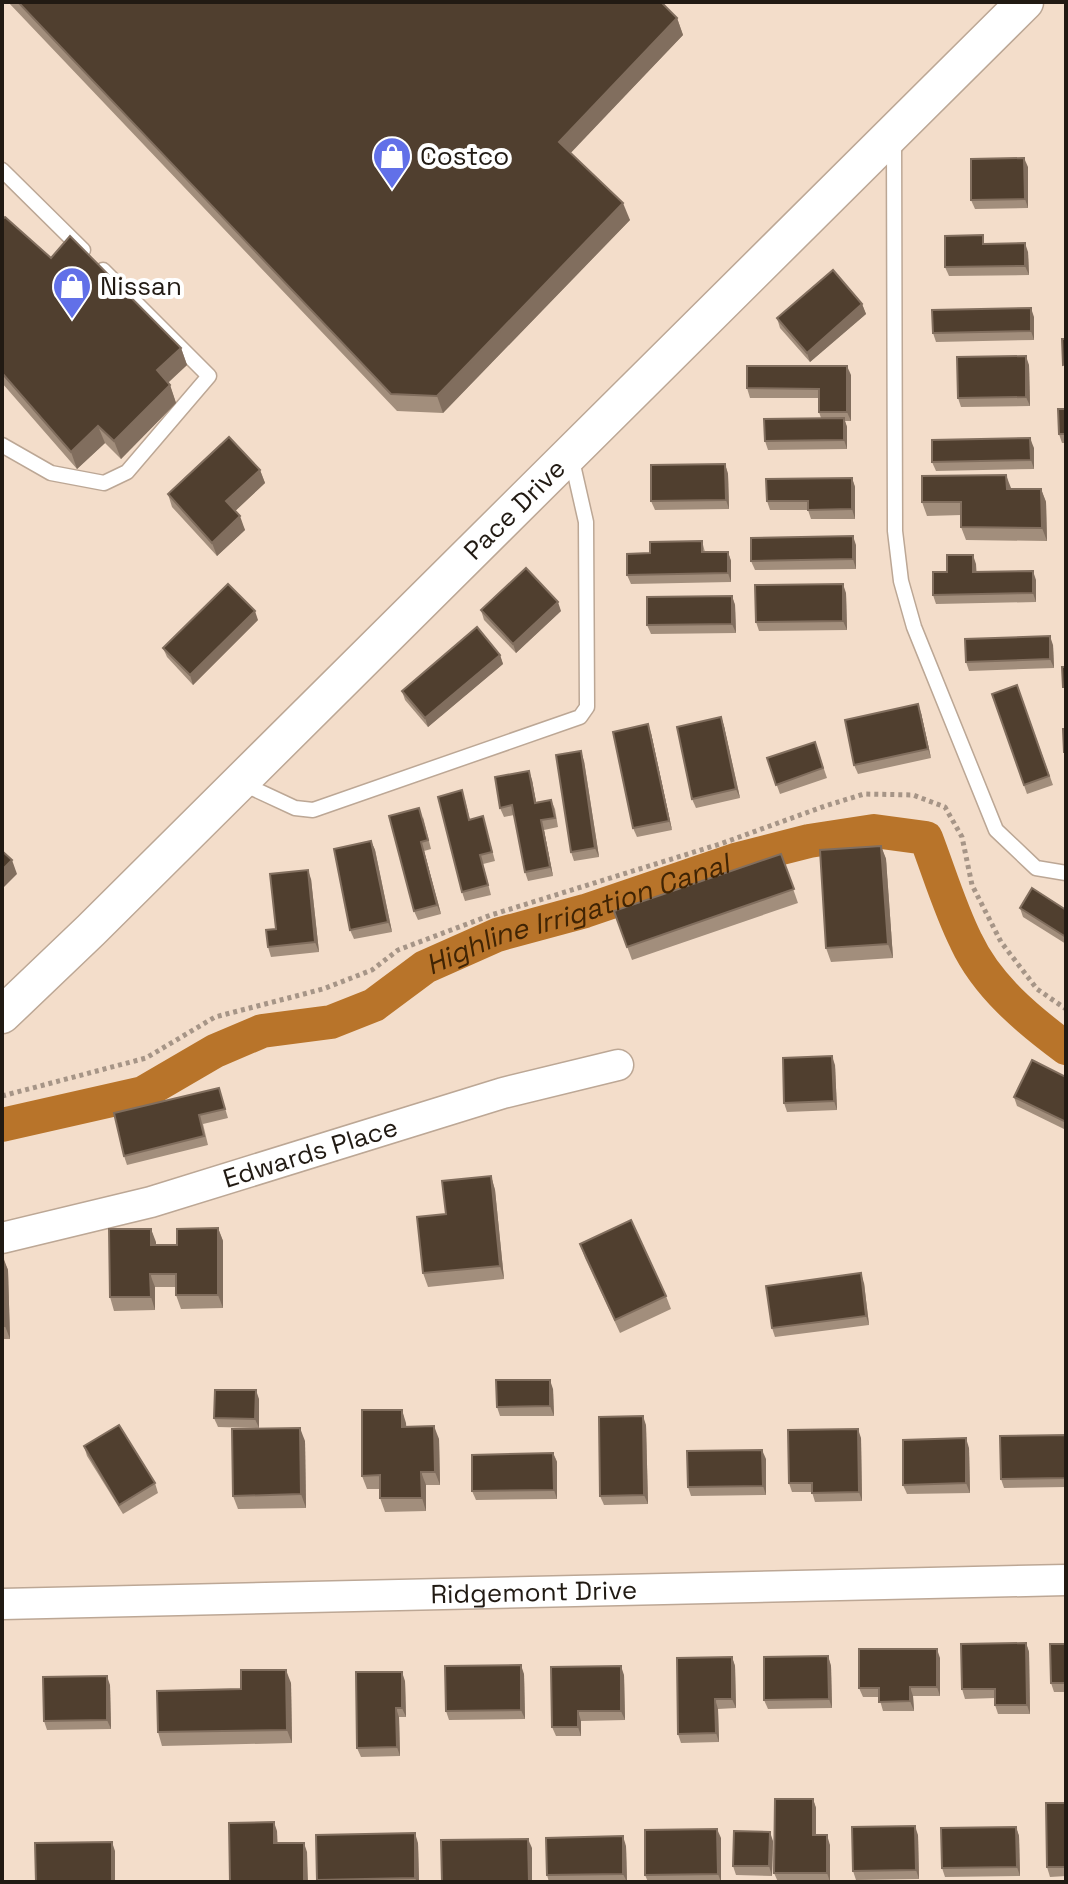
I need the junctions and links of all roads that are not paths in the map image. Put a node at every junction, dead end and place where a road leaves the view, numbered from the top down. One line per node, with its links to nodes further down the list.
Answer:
1 (1025, 2): 2 (street, Pace Drive)
2 (894, 130): 5 (street, Pace Drive); 7 (lane)
3 (2, 170): 4 (lane)
4 (2, 445)
5 (570, 452): 6 (street, Pace Drive); 6 (lane)
6 (239, 782): 8 (street, Pace Drive)
7 (1066, 873)
8 (2, 1015)
9 (618, 1065): 10 (street, Edwards Place)
10 (2, 1238)
11 (1066, 1580): 12 (street, Ridgemont Drive)
12 (2, 1604)

